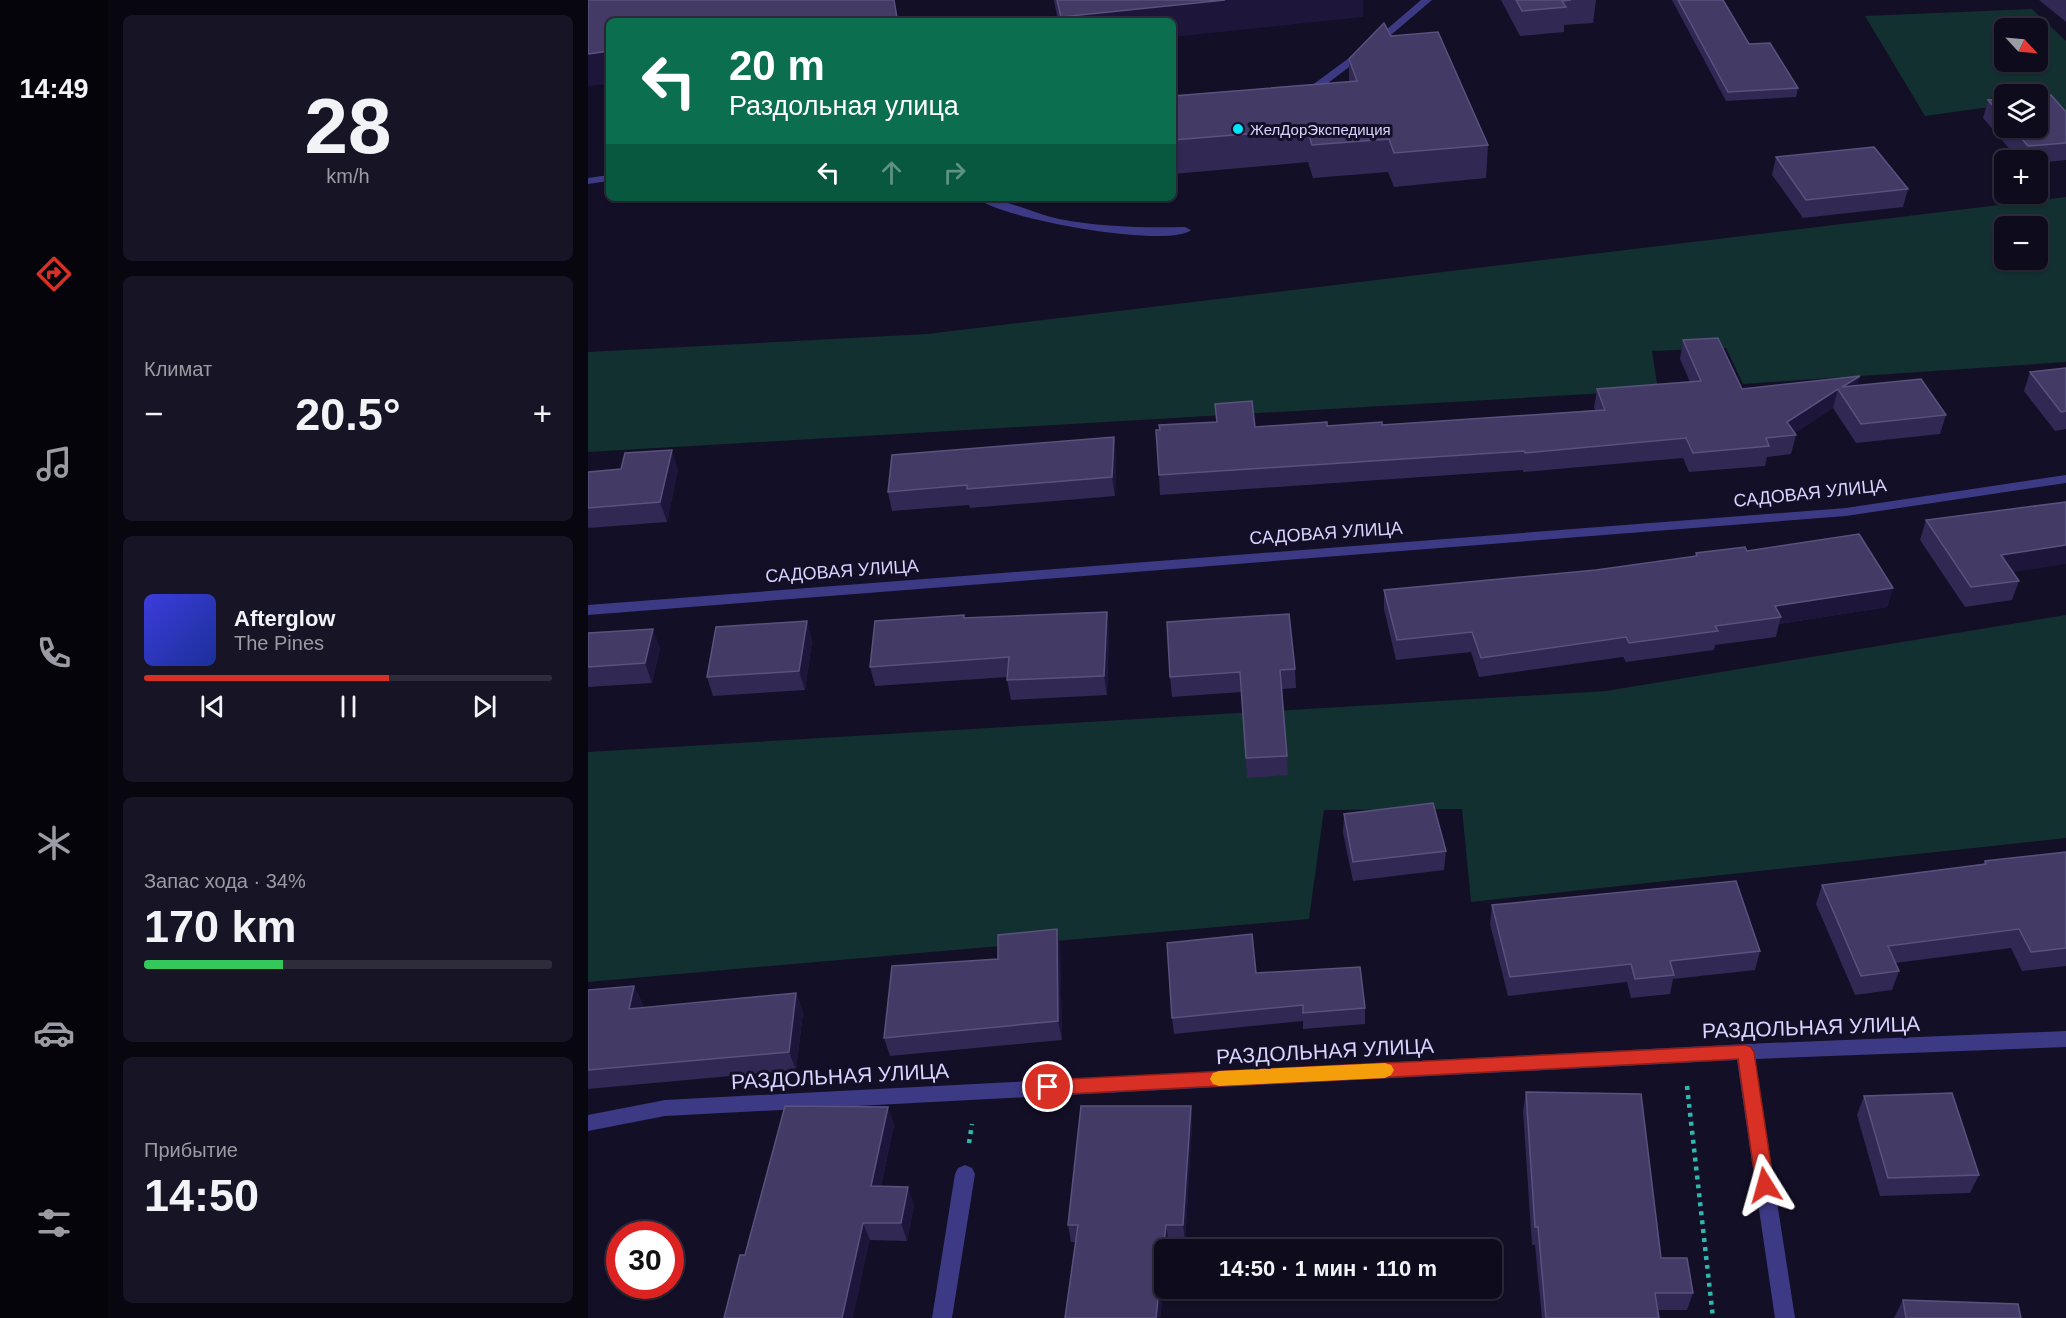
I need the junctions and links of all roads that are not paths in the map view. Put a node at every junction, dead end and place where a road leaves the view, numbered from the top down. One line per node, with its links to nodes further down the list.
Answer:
1 (1427, 0): 2 (street)
2 (1291, 98)
3 (606, 178): 4 (street)
4 (588, 181)
5 (990, 201): 6 (street)
6 (1185, 230)
7 (2066, 479): 8 (street, САДОВАЯ УЛИЦА)
8 (588, 610)
9 (2066, 1039): 10 (street, РАЗДОЛЬНАЯ УЛИЦА)
10 (1745, 1052): 11 (street, РАЗДОЛЬНАЯ УЛИЦА); 14 (street)
11 (588, 1123)
12 (965, 1174): 13 (street)
13 (942, 1318)
14 (1785, 1318)

